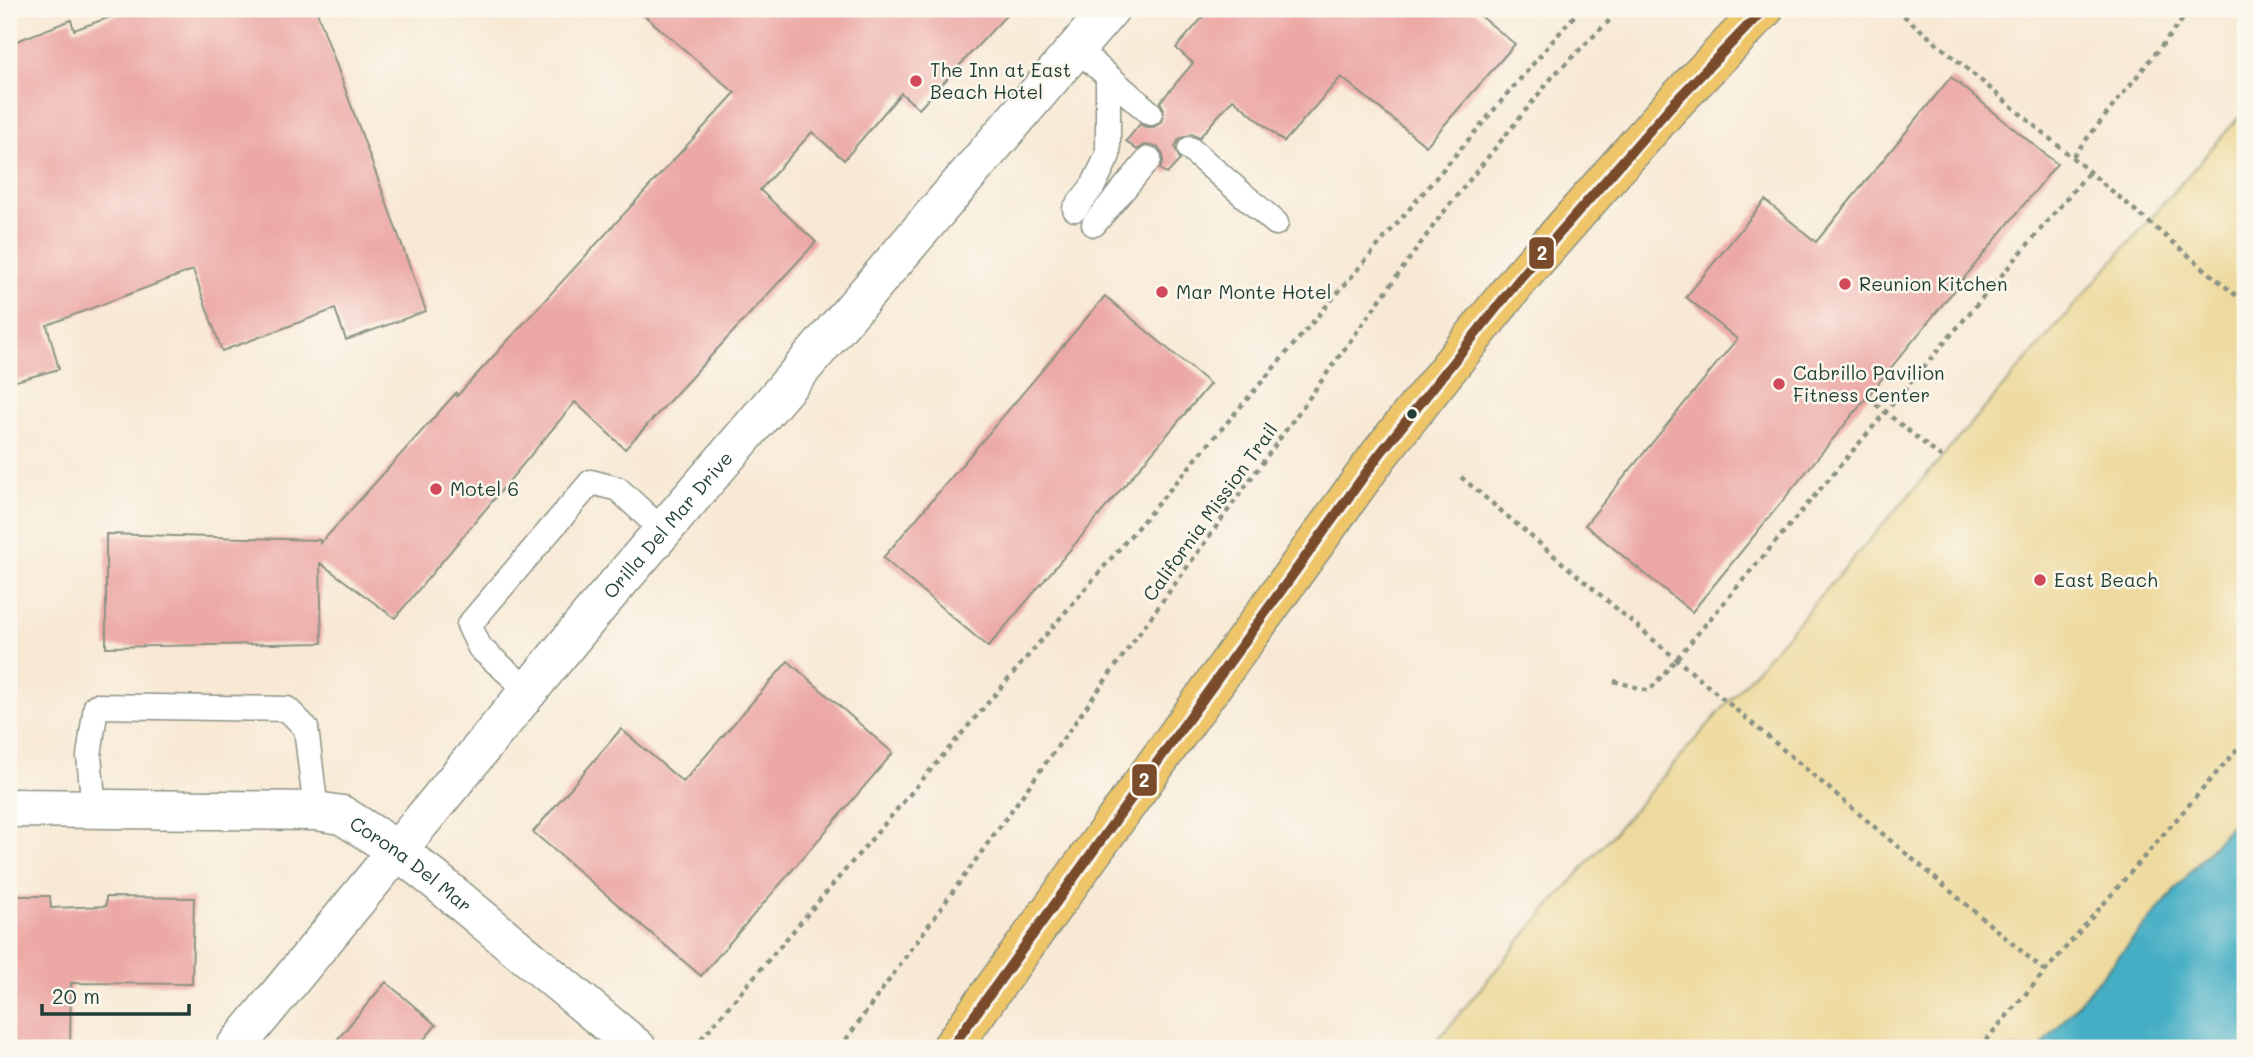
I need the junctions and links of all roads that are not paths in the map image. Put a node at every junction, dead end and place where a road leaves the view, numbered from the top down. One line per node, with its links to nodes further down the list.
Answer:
1 (1110, 9): 3 (street, Orilla Del Mar Drive)
2 (1764, 9): 19 (main road)
3 (1075, 47): 4 (lane); 11 (street, Orilla Del Mar Drive)
4 (1108, 76): 5 (lane); 8 (lane)
5 (1150, 113)
6 (1190, 149): 9 (lane)
7 (1149, 159): 10 (lane)
8 (1075, 209)
9 (1276, 223)
10 (1094, 224)
11 (663, 531): 12 (street, Orilla Del Mar Drive); 12 (lane)
12 (528, 690): 16 (street, Orilla Del Mar Drive)
13 (9, 808): 14 (street, Corona Del Mar)
14 (94, 809): 15 (street, Corona Del Mar); 15 (lane)
15 (316, 811): 16 (street, Corona Del Mar)
16 (397, 850): 17 (street, Orilla Del Mar Drive); 18 (street, Corona Del Mar)
17 (235, 1048)
18 (637, 1048)
19 (951, 1048)

